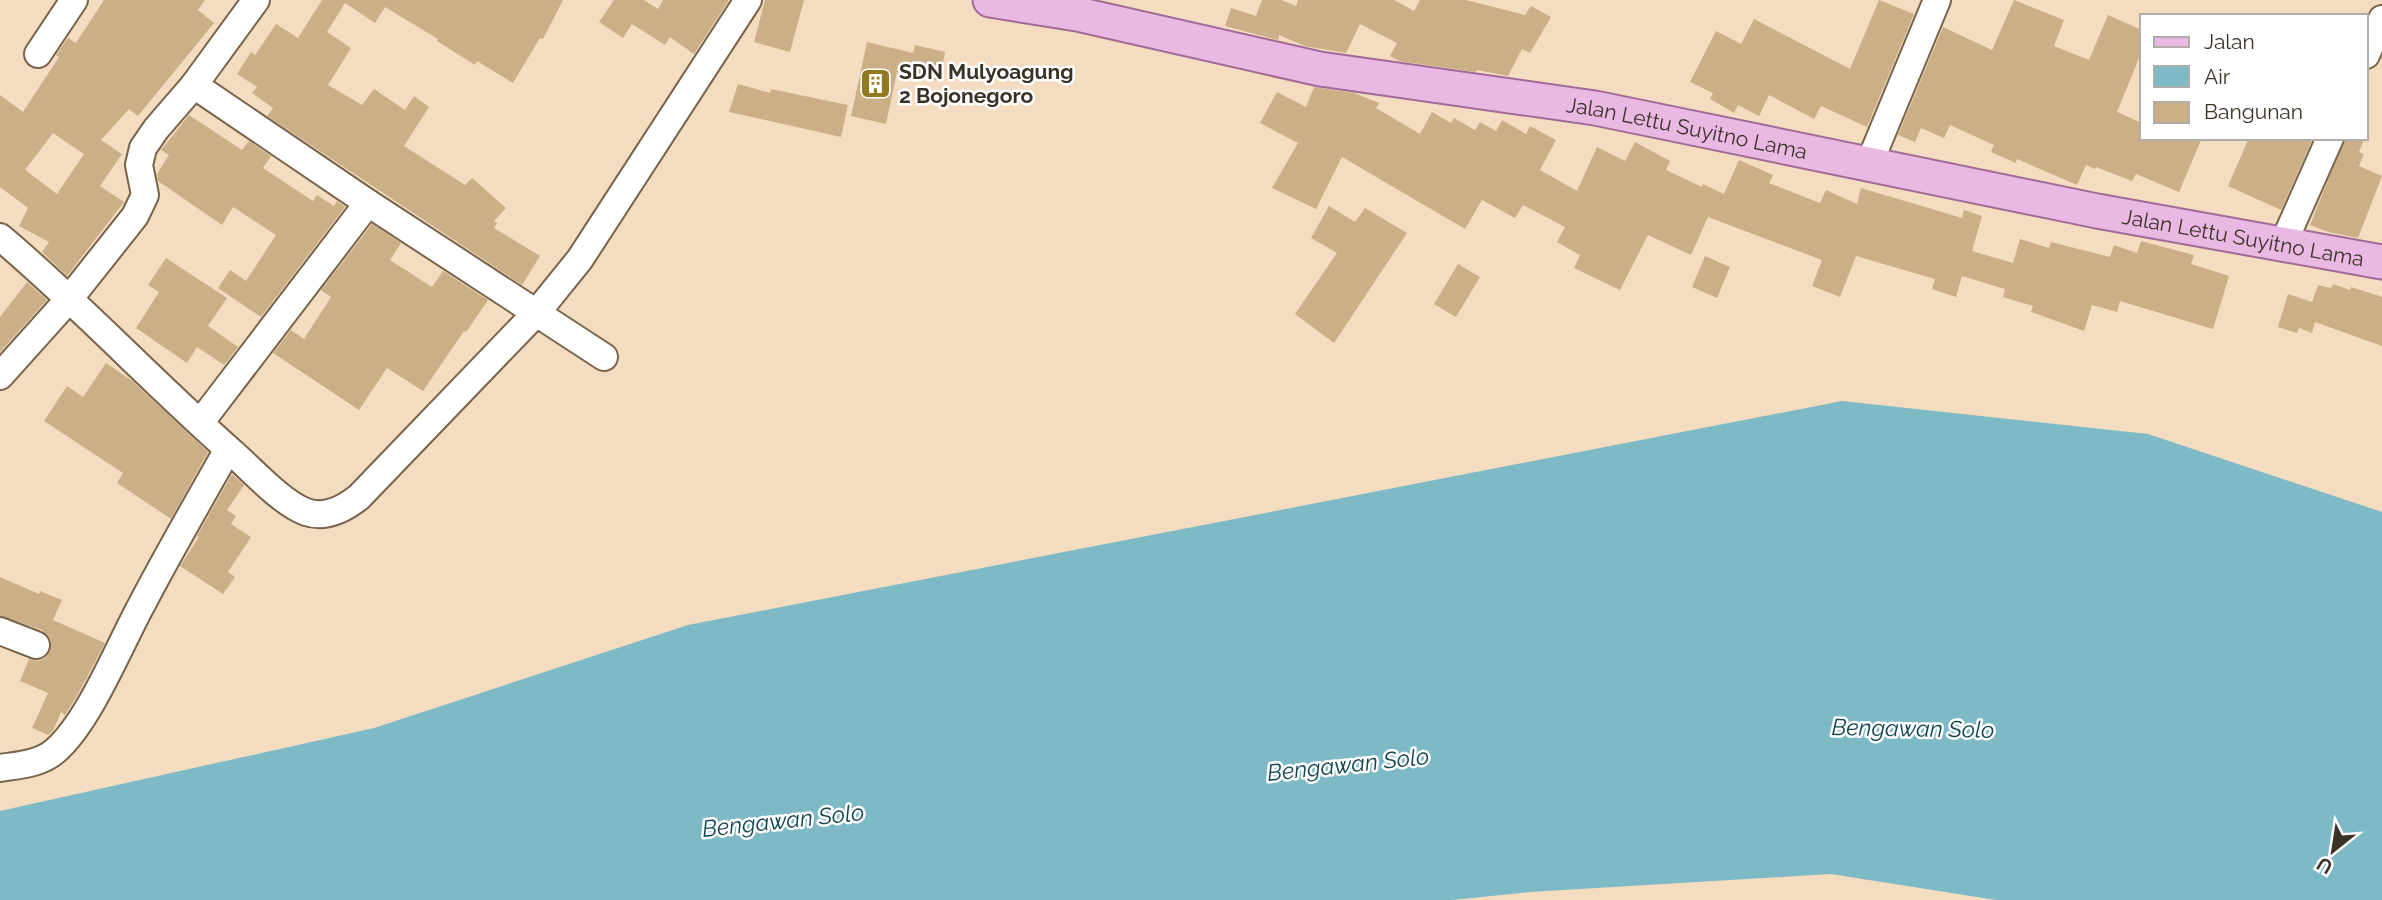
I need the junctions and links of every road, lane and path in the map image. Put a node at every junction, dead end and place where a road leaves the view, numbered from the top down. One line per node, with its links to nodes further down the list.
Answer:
1 (74, 0): 9 (street)
2 (256, 0): 10 (street)
3 (748, 0): 18 (street)
4 (990, 0): 6 (main road, Jalan Lettu Suyitno Lama)
5 (1937, 0): 12 (street)
6 (1071, 7): 12 (main road, Jalan Lettu Suyitno Lama)
7 (2382, 19): 8 (street)
8 (2368, 50)
9 (38, 54)
10 (194, 85): 13 (street); 17 (street)
11 (2329, 140): 15 (street)
12 (1869, 164): 15 (main road, Jalan Lettu Suyitno Lama)
13 (368, 203): 18 (street); 21 (street)
14 (0, 237): 17 (street)
15 (2283, 244): 16 (main road, Jalan Lettu Suyitno Lama)
16 (2382, 262)
17 (70, 298): 20 (street); 21 (street)
18 (538, 311): 19 (street); 22 (street)
19 (604, 356)
20 (0, 376)
21 (200, 423): 22 (street)
22 (228, 449): 25 (street)
23 (0, 631): 24 (street)
24 (36, 645)
25 (0, 768)

